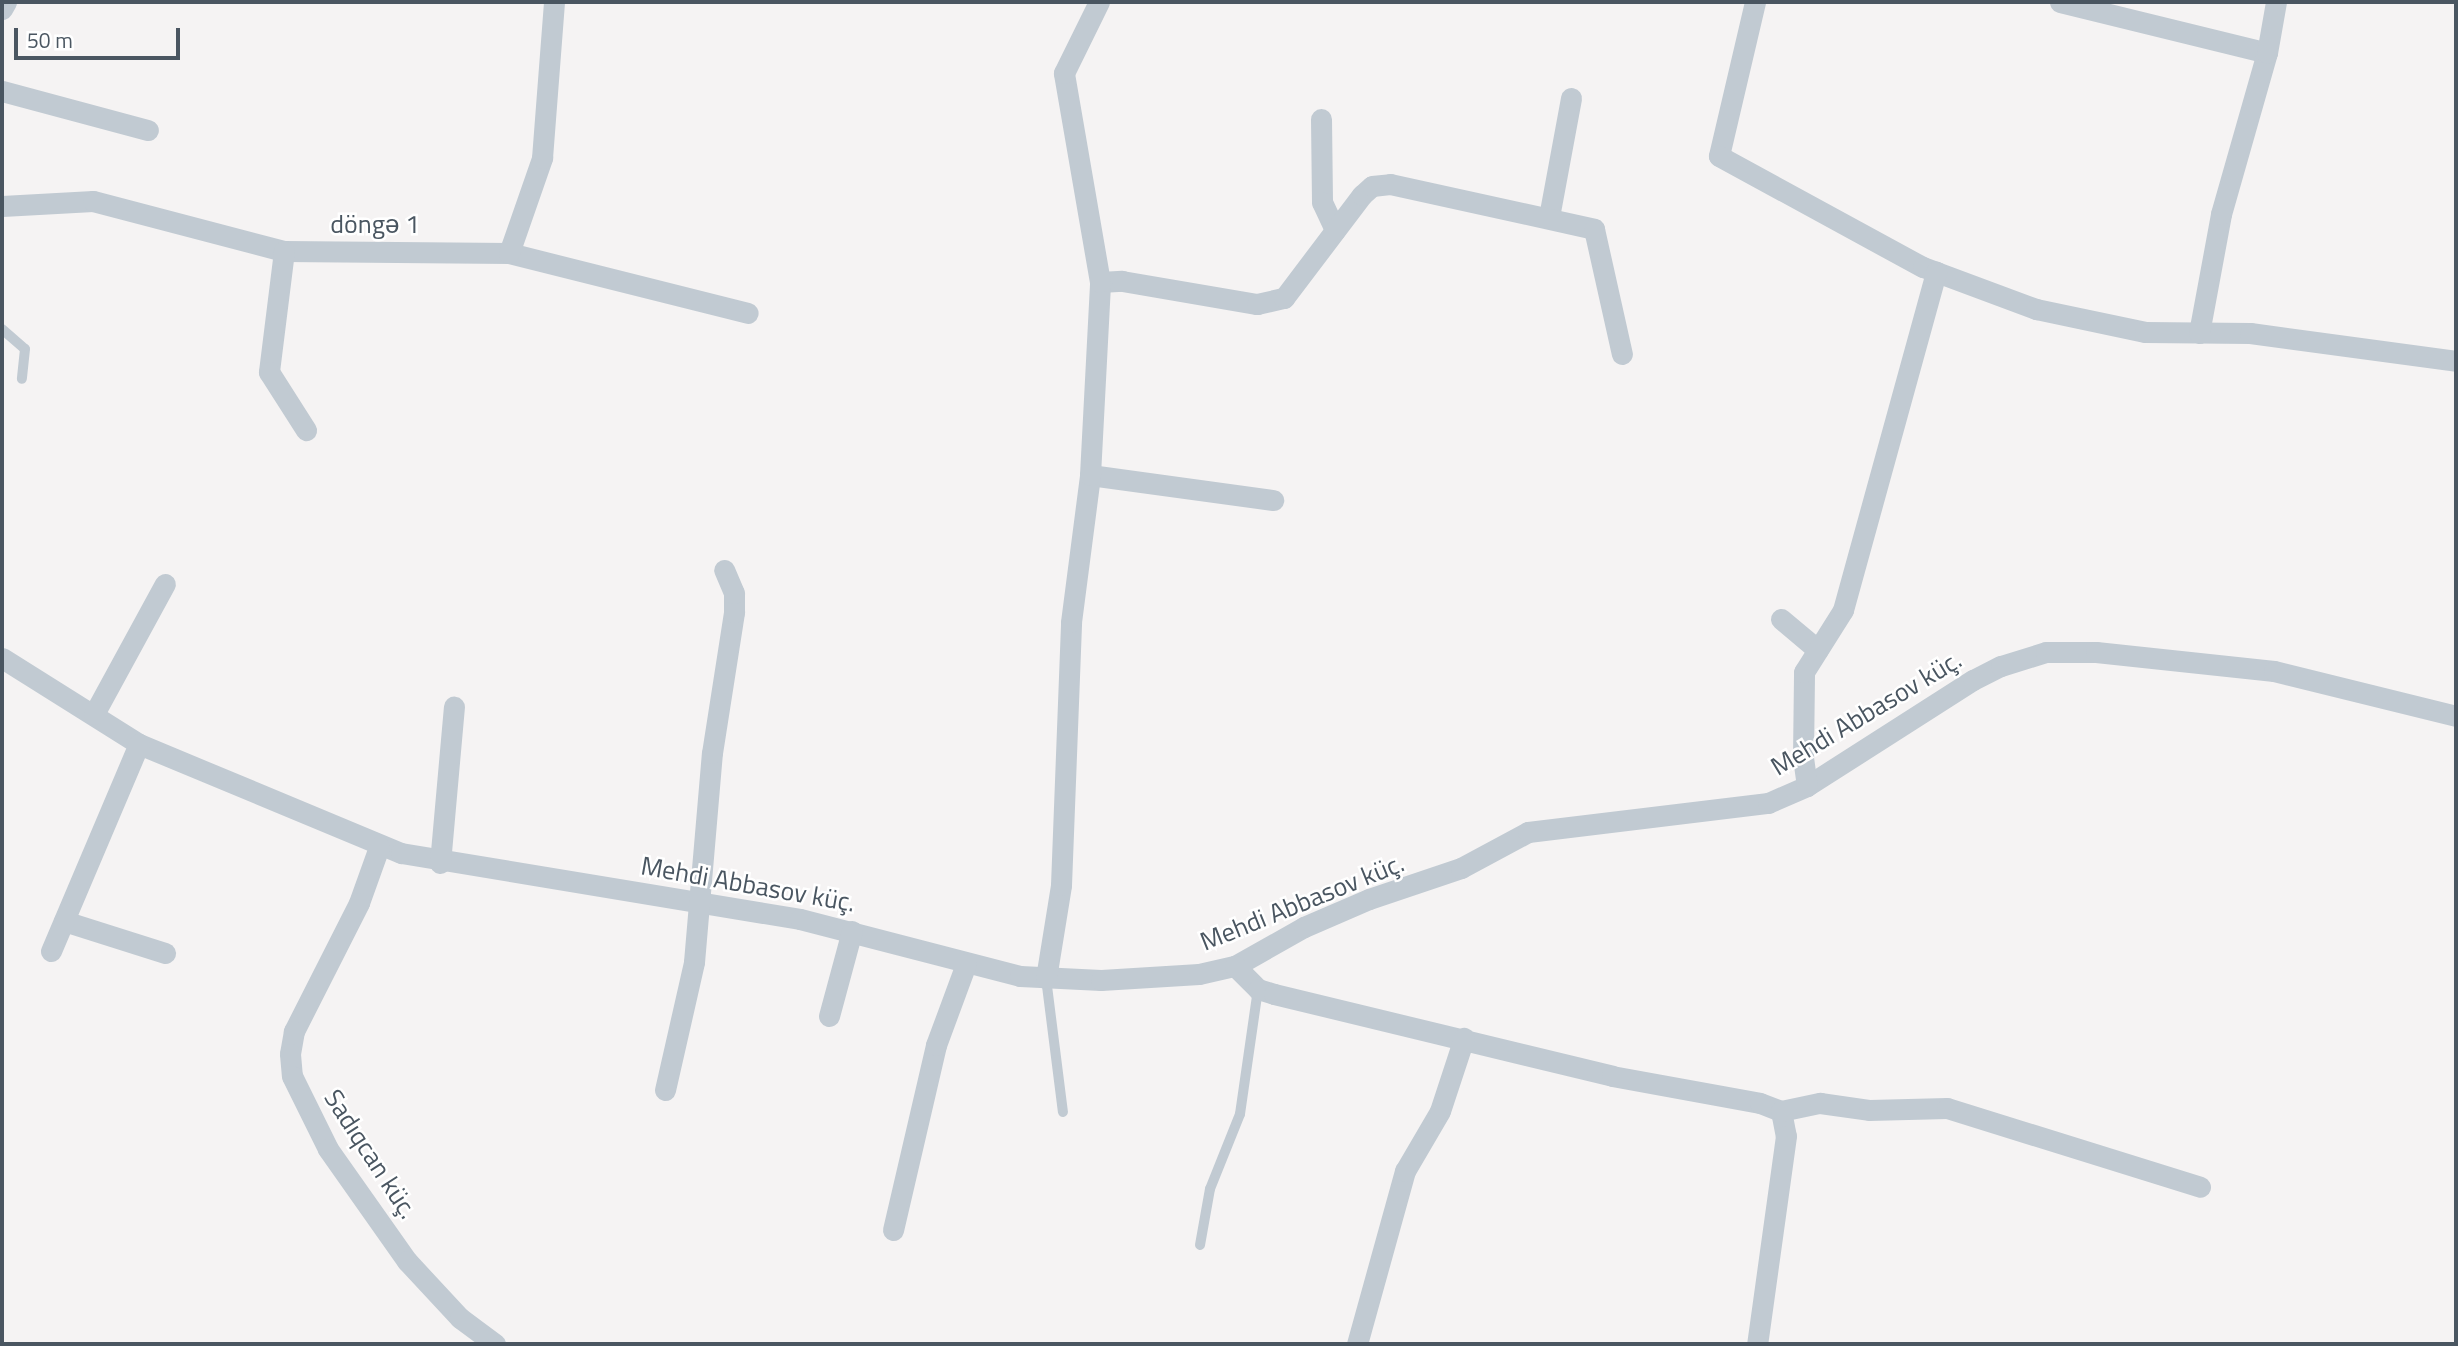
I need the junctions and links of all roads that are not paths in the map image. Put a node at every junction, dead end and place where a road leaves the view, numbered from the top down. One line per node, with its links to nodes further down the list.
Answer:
1 (6, 2): 7 (street)
2 (554, 2): 17 (street)
3 (1099, 2): 19 (street)
4 (1755, 2): 18 (street)
5 (2060, 2): 8 (street)
6 (2276, 2): 8 (street)
7 (2, 9)
8 (2267, 53): 22 (street)
9 (2, 91): 12 (street)
10 (1571, 98): 14 (street)
11 (1321, 119): 15 (street)
12 (148, 130)
13 (2, 206): 16 (street, döngə 1)
14 (1549, 217): 15 (street); 23 (street)
15 (1335, 230): 19 (street)
16 (284, 251): 17 (street, döngə 1); 26 (street)
17 (509, 253): 20 (street, döngə 1)
18 (1936, 272): 22 (street); 32 (street)
19 (1100, 282): 27 (street)
20 (748, 313)
21 (2, 329): 25 (lane)
22 (2199, 333): 24 (street)
23 (1622, 354)
24 (2456, 360)
25 (22, 379)
26 (306, 430)
27 (1090, 475): 28 (street); 48 (street)
28 (1273, 500)
29 (724, 570): 41 (street)
30 (165, 584): 35 (street)
31 (1781, 619): 32 (street)
32 (1818, 650): 38 (street)
33 (2, 658): 35 (street, Mehdi Abbasov küç.)
34 (454, 707): 40 (street)
35 (94, 714): 37 (street, Mehdi Abbasov küç.)
36 (2456, 716): 38 (street, Mehdi Abbasov küç.)
37 (139, 744): 39 (street, Mehdi Abbasov küç.); 42 (street)
38 (1807, 786): 47 (street, Mehdi Abbasov küç.)
39 (379, 847): 40 (street, Mehdi Abbasov küç.); 58 (street, Sadıqcan küç.)
40 (440, 863): 41 (street, Mehdi Abbasov küç.)
41 (699, 901): 43 (street, Mehdi Abbasov küç.); 52 (street)
42 (64, 921): 44 (street); 45 (street)
43 (852, 931): 46 (street, Mehdi Abbasov küç.); 50 (street)
44 (51, 951)
45 (165, 953)
46 (966, 964): 48 (street, Mehdi Abbasov küç.); 56 (street)
47 (1235, 966): 48 (street, Mehdi Abbasov küç.); 49 (street)
48 (1046, 978): 54 (lane)
49 (1258, 989): 51 (street); 57 (lane)
50 (829, 1016)
51 (1464, 1038): 53 (street); 59 (street)
52 (665, 1090)
53 (1782, 1111): 55 (street); 60 (street)
54 (1063, 1112)
55 (2200, 1187)
56 (893, 1230)
57 (1200, 1245)
58 (495, 1344)
59 (1357, 1344)
60 (1757, 1344)

